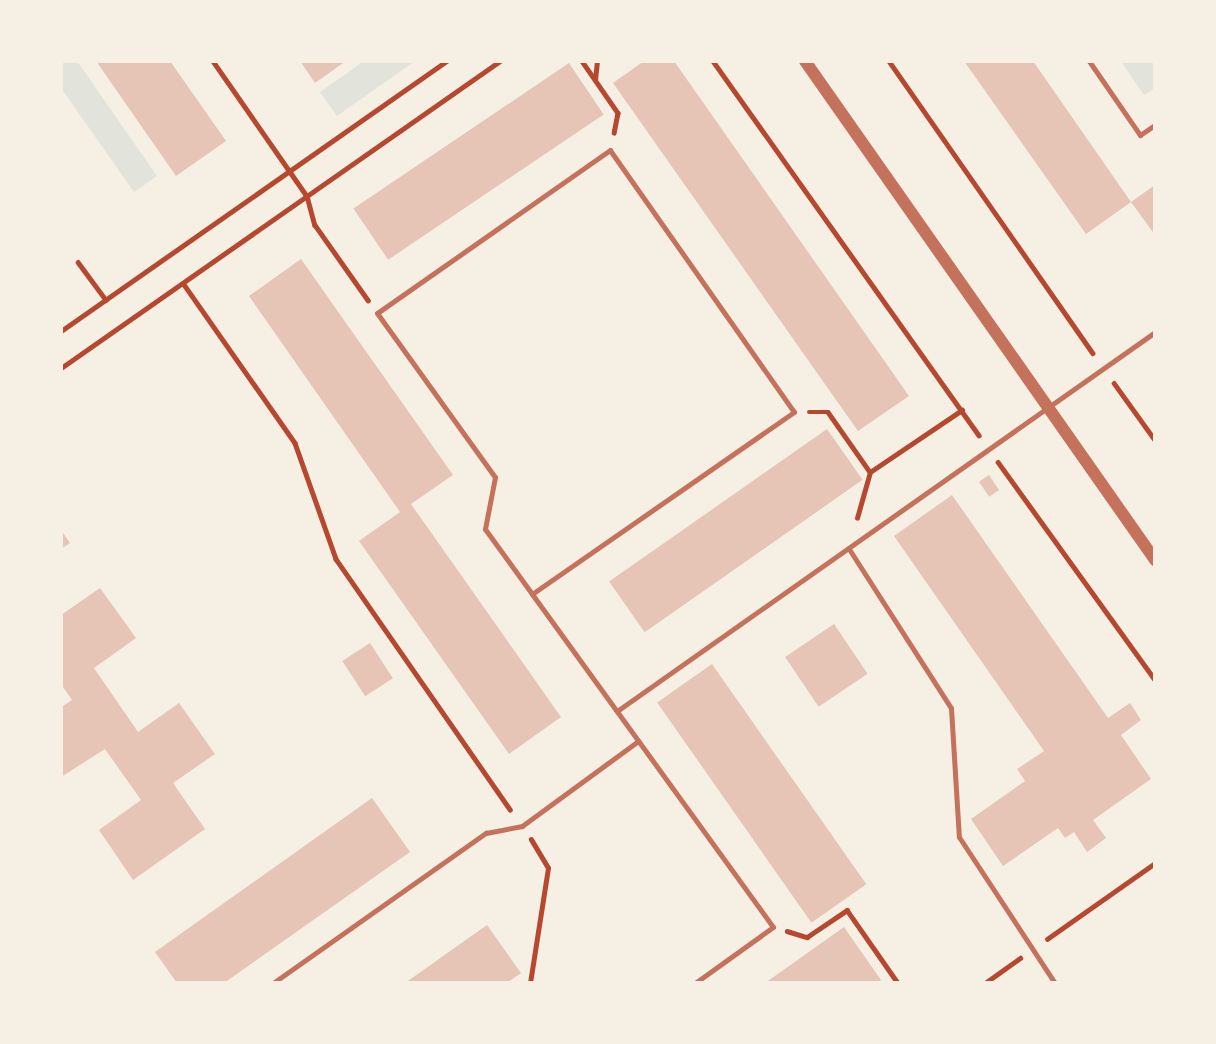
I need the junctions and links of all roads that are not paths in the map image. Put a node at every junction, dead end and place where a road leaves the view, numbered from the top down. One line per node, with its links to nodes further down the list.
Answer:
1 (805, 61): 5 (street)
2 (1088, 61): 3 (lane)
3 (1155, 125)
4 (1155, 332): 5 (lane)
5 (1048, 408): 6 (lane); 7 (street)
6 (849, 549): 9 (lane); 13 (lane)
7 (1155, 560)
8 (532, 594): 8 (lane); 9 (lane)
9 (617, 711): 10 (lane)
10 (638, 741): 11 (lane); 12 (lane)
11 (272, 983)
12 (695, 983)
13 (1055, 983)

